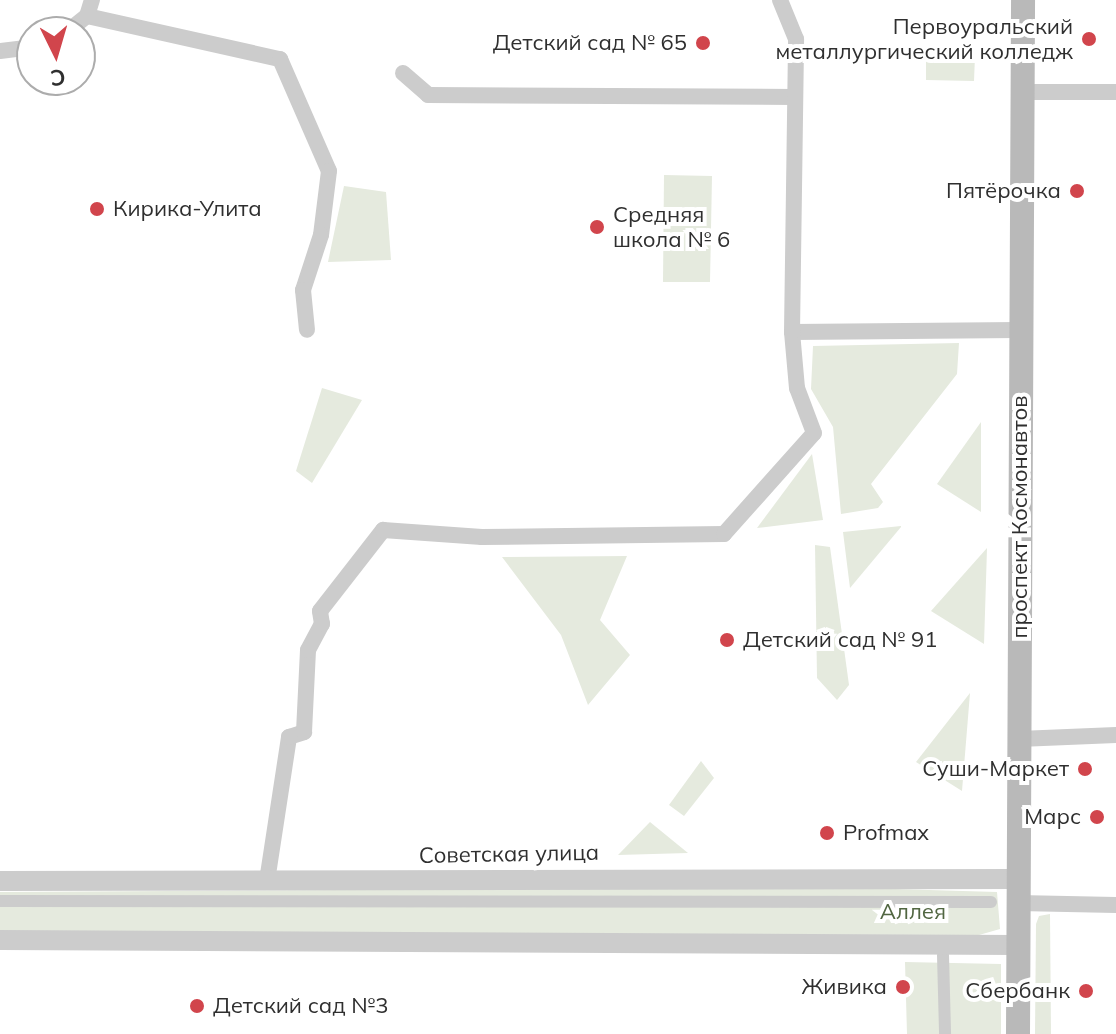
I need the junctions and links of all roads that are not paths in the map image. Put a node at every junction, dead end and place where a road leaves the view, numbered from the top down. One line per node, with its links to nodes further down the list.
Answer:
1 (780, 0): 7 (street)
2 (1023, 0): 5 (main road, проспект Космонавтов)
3 (89, 8): 8 (street)
4 (403, 73): 7 (street)
5 (1023, 92): 6 (street); 9 (main road, проспект Космонавтов)
6 (1116, 92)
7 (795, 97): 10 (street)
8 (307, 330)
9 (1021, 330): 10 (street); 12 (main road, проспект Космонавтов)
10 (792, 332): 14 (street)
11 (1116, 735): 12 (street)
12 (1019, 739): 15 (main road, проспект Космонавтов)
13 (0, 881): 14 (street, Советская улица)
14 (267, 881): 15 (street, Советская улица)
15 (1018, 891): 18 (street); 20 (main road, проспект Космонавтов)
16 (0, 901): 17 (street)
17 (991, 902)
18 (1116, 905)
19 (0, 940): 20 (street)
20 (1017, 945): 23 (main road, проспект Космонавтов)
21 (943, 955): 22 (street)
22 (945, 1034)
23 (1018, 1034)

